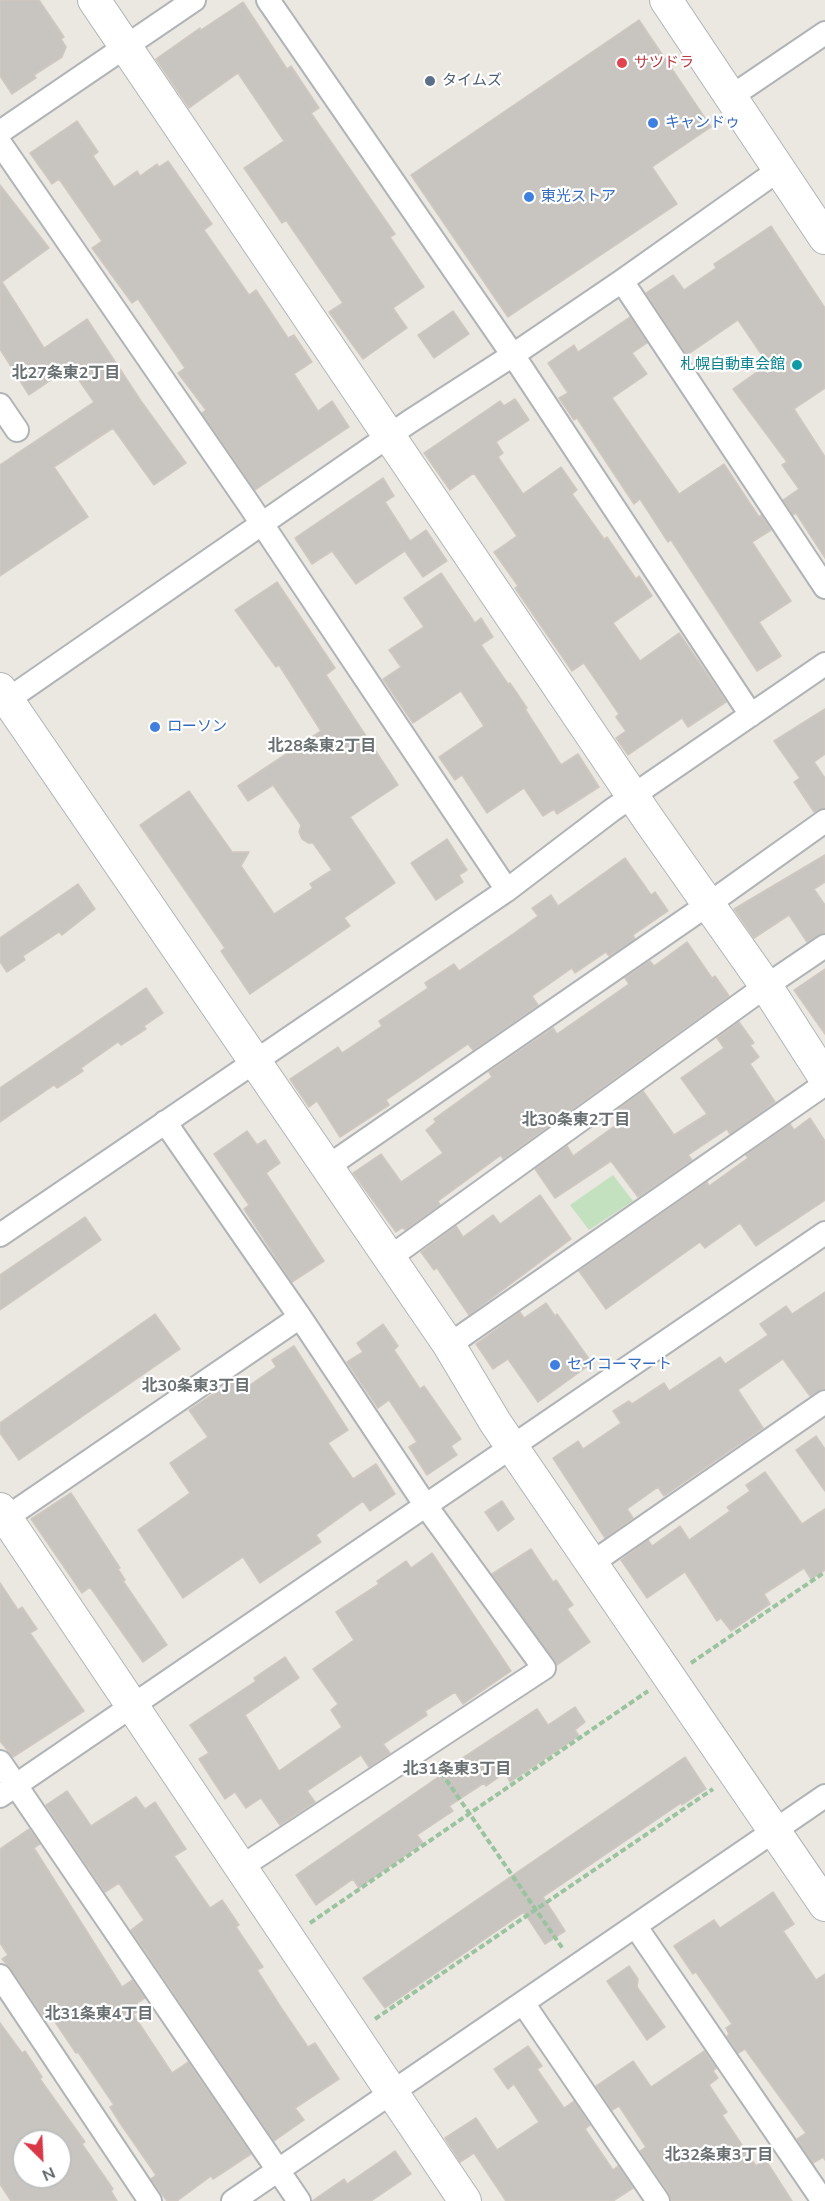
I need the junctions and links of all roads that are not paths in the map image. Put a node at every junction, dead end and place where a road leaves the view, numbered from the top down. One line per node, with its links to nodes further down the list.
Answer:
1 (94, 0): 6 (street)
2 (194, 0): 6 (street)
3 (268, 0): 13 (street)
4 (666, 0): 7 (street)
5 (825, 33): 7 (street)
6 (126, 46): 8 (street); 16 (street)
7 (732, 96): 10 (street)
8 (0, 132)
9 (0, 143): 17 (street)
10 (780, 169): 11 (street); 12 (street)
11 (825, 238)
12 (622, 281): 13 (street); 18 (street)
13 (513, 355): 16 (street); 21 (street)
14 (0, 405): 15 (street)
15 (17, 430)
16 (389, 435): 17 (street); 22 (street)
17 (262, 525): 20 (street); 24 (street)
18 (825, 587)
19 (825, 664): 21 (street)
20 (2, 698): 28 (street)
21 (751, 715): 22 (street)
22 (633, 796): 24 (street); 25 (street)
23 (825, 821): 25 (street)
24 (507, 890): 28 (street)
25 (710, 903): 27 (street); 32 (street)
26 (825, 946): 27 (street)
27 (766, 986): 29 (street); 35 (street)
28 (254, 1061): 31 (street); 32 (street)
29 (825, 1078)
30 (825, 1084): 37 (street)
31 (165, 1122): 34 (street); 36 (street)
32 (327, 1167): 35 (street)
33 (825, 1233): 39 (street)
34 (0, 1235)
35 (389, 1258): 37 (street)
36 (300, 1317): 40 (street); 41 (street)
37 (448, 1345): 39 (street)
38 (825, 1401): 42 (street)
39 (512, 1446): 40 (street); 42 (street)
40 (426, 1506): 43 (street); 48 (street)
41 (2, 1516): 43 (street)
42 (592, 1563): 47 (street)
43 (131, 1706): 45 (street); 48 (street)
44 (0, 1762): 45 (street)
45 (8, 1791): 54 (street)
46 (825, 1796): 47 (street)
47 (774, 1830): 49 (street); 50 (street)
48 (241, 1867): 53 (street)
49 (825, 1905)
50 (636, 1926): 52 (street); 60 (street)
51 (0, 1976): 55 (street)
52 (523, 2003): 53 (street); 59 (street)
53 (391, 2093): 54 (street); 58 (street)
54 (278, 2170): 56 (street); 57 (street)
55 (150, 2201)
56 (233, 2201)
57 (299, 2201)
58 (465, 2201)
59 (658, 2201)
60 (823, 2201)

